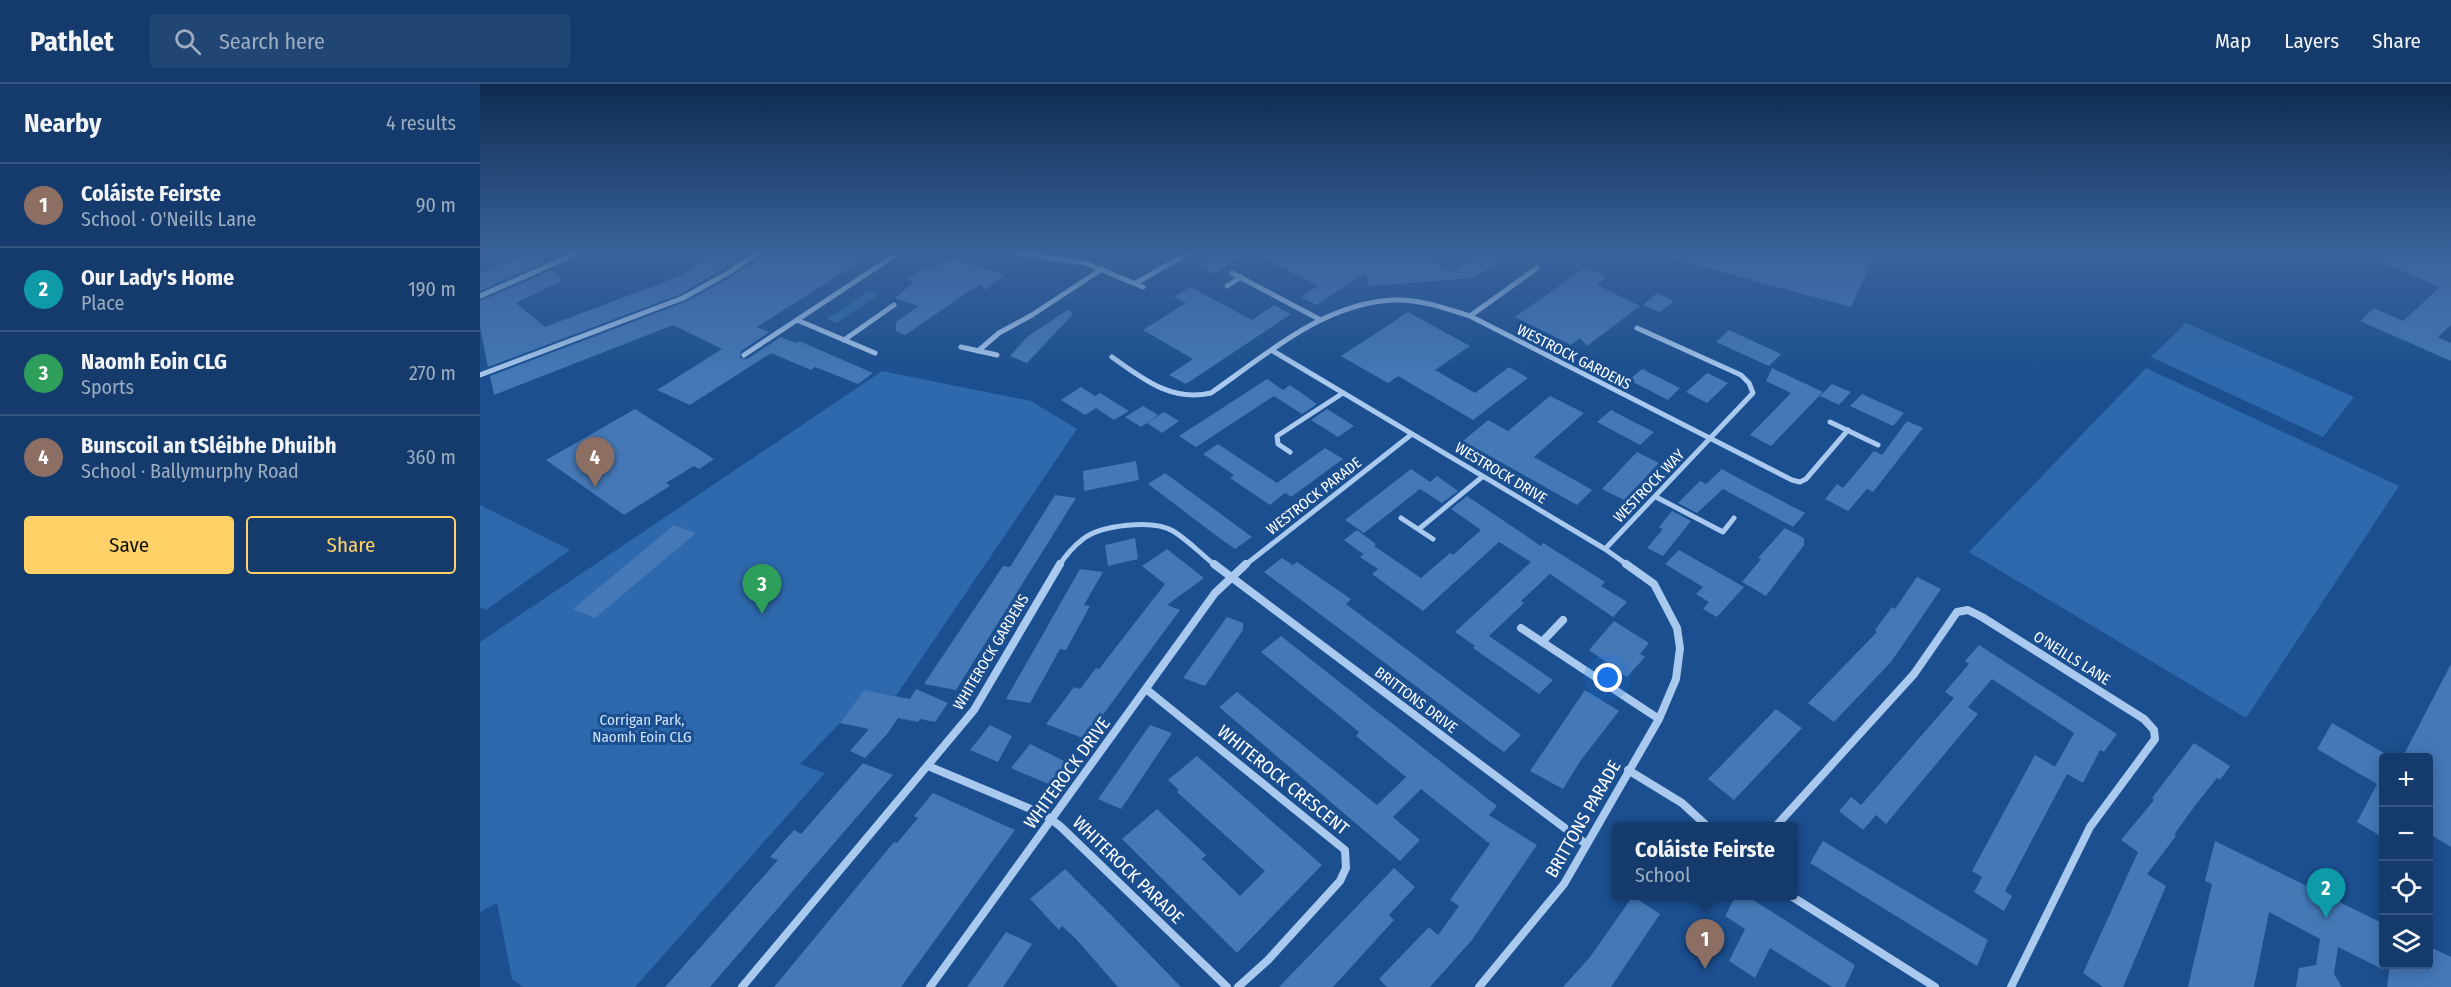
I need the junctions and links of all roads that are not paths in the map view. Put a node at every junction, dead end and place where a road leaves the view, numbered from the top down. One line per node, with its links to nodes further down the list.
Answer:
1 (690, 294): 19 (street)
2 (836, 294): 9 (street)
3 (1064, 294): 13 (street)
4 (1273, 294): 8 (street)
5 (1501, 294): 7 (street)
6 (894, 305): 11 (street)
7 (1470, 316): 8 (street, WESTROCK GARDENS); 24 (street, WESTROCK GARDENS)
8 (1319, 319): 14 (street, WESTROCK GARDENS)
9 (797, 320): 11 (street); 16 (street)
10 (1637, 328): 24 (street, WESTROCK WAY)
11 (844, 339): 15 (street)
12 (961, 347): 13 (street)
13 (978, 351): 17 (street)
14 (1273, 351): 18 (street, WESTROCK GARDENS); 20 (street, WESTROCK DRIVE)
15 (875, 353)
16 (744, 355)
17 (997, 355)
18 (1112, 357)
19 (480, 375)
20 (1343, 393): 23 (street, WESTROCK DRIVE); 26 (street)
21 (1830, 422): 22 (street)
22 (1848, 430): 24 (street, WESTROCK GARDENS); 25 (street)
23 (1412, 434): 27 (street, WESTROCK DRIVE); 34 (street, WESTROCK PARADE)
24 (1711, 440): 28 (street, WESTROCK WAY)
25 (1878, 445)
26 (1290, 452)
27 (1482, 477): 31 (street); 33 (street, WESTROCK DRIVE)
28 (1656, 497): 30 (street); 33 (street, WESTROCK WAY)
29 (1401, 518): 31 (street)
30 (1734, 518)
31 (1419, 530): 32 (street)
32 (1433, 539)
33 (1605, 549): 38 (street, WESTROCK DRIVE)
34 (1230, 577): 39 (street, WHITEROCK DRIVE); 41 (street, WHITEROCK GARDENS); 46 (street, BRITTONS DRIVE)
35 (1563, 620): 37 (street)
36 (1521, 627): 37 (street)
37 (1542, 642): 40 (street)
38 (1680, 648): 40 (street, BRITTONS PARADE)
39 (1146, 689): 43 (street, WHITEROCK DRIVE); 51 (street, WHITEROCK CRESCENT)
40 (1659, 719): 42 (street, BRITTONS PARADE)
41 (928, 766): 43 (street, WHITEROCK PARADE); 48 (street, WHITEROCK GARDENS)
42 (1628, 770): 44 (street); 46 (street, BRITTONS PARADE)
43 (1052, 820): 49 (street, WHITEROCK DRIVE); 50 (street, WHITEROCK PARADE)
44 (1703, 822)
45 (1780, 822): 54 (street, O'NEILLS LANE)
46 (1586, 844): 52 (street, BRITTONS PARADE)
47 (1797, 900): 53 (street)
48 (742, 987)
49 (930, 987)
50 (1227, 987)
51 (1238, 987)
52 (1479, 987)
53 (1935, 987)
54 (2011, 987)

